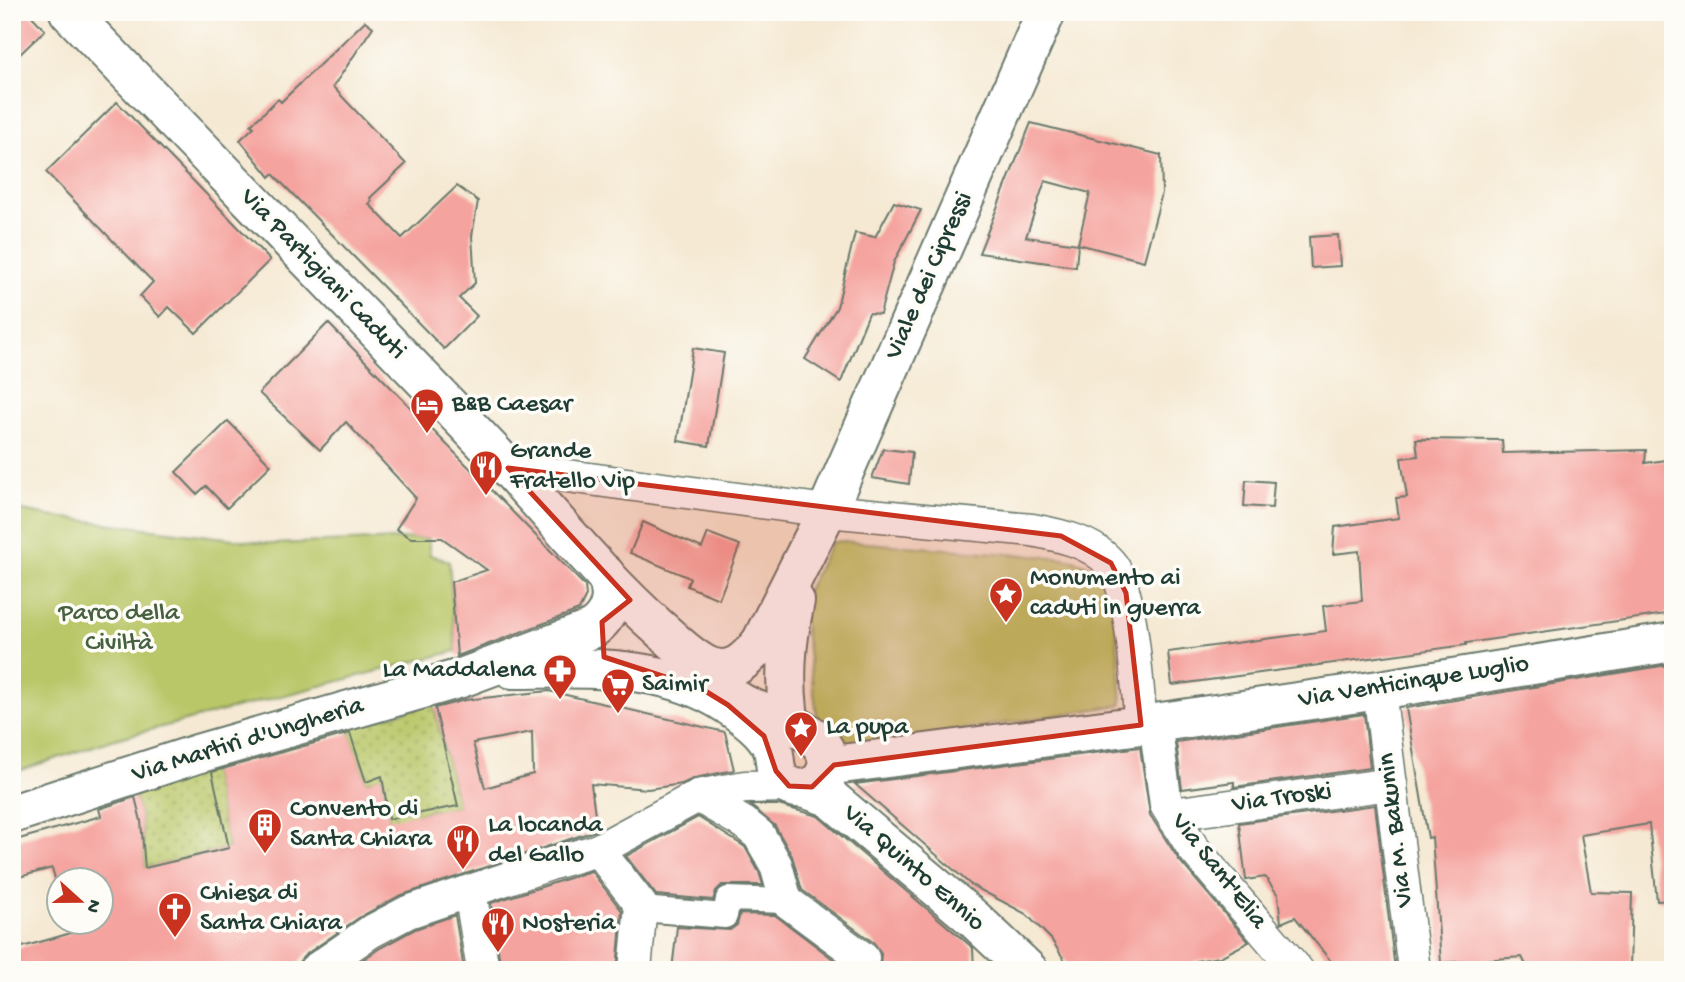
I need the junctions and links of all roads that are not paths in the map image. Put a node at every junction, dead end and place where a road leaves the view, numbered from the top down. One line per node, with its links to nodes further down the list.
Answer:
1 (69, 12): 3 (street, Via Partigiani Caduti)
2 (1046, 12): 4 (street, Viale dei Cipressi)
3 (508, 468): 4 (street, Via Sant'Elia); 5 (street, Via Partigiani Caduti)
4 (820, 525): 9 (street); 13 (street); 14 (street, Via Sant'Elia)
5 (605, 574): 6 (street, Via Partigiani Caduti); 7 (street)
6 (645, 615): 7 (street); 9 (street, Via Partigiani Caduti)
7 (605, 617): 10 (street, Via Martiri d'Ungheria); 11 (street)
8 (1673, 642): 12 (street, Via Venticinque Luglio)
9 (692, 656): 13 (street)
10 (485, 669): 11 (street, Via Martiri d'Ungheria); 18 (street, Via Martiri d'Ungheria)
11 (638, 672): 15 (street, Via Martiri d'Ungheria)
12 (1379, 690): 14 (street, Via Venticinque Luglio); 16 (street, Via M. Bakunin)
13 (790, 724): 15 (street)
14 (1148, 724): 15 (street, Via Venticinque Luglio); 19 (street, Via Sant'Elia)
15 (820, 781): 17 (street); 28 (street, Via Quinto Ennio)
16 (1391, 784): 19 (street, Via Troski); 30 (street, Via M. Bakunin)
17 (698, 796): 20 (street); 22 (street)
18 (12, 814)
19 (1172, 814): 29 (street, Via Sant'Elia)
20 (598, 850): 21 (street); 23 (street)
21 (470, 891): 25 (street); 26 (street)
22 (786, 901): 23 (street); 24 (street)
23 (642, 909): 27 (street)
24 (866, 966)
25 (315, 970)
26 (483, 970)
27 (635, 970)
28 (1028, 970)
29 (1297, 970)
30 (1414, 970)

